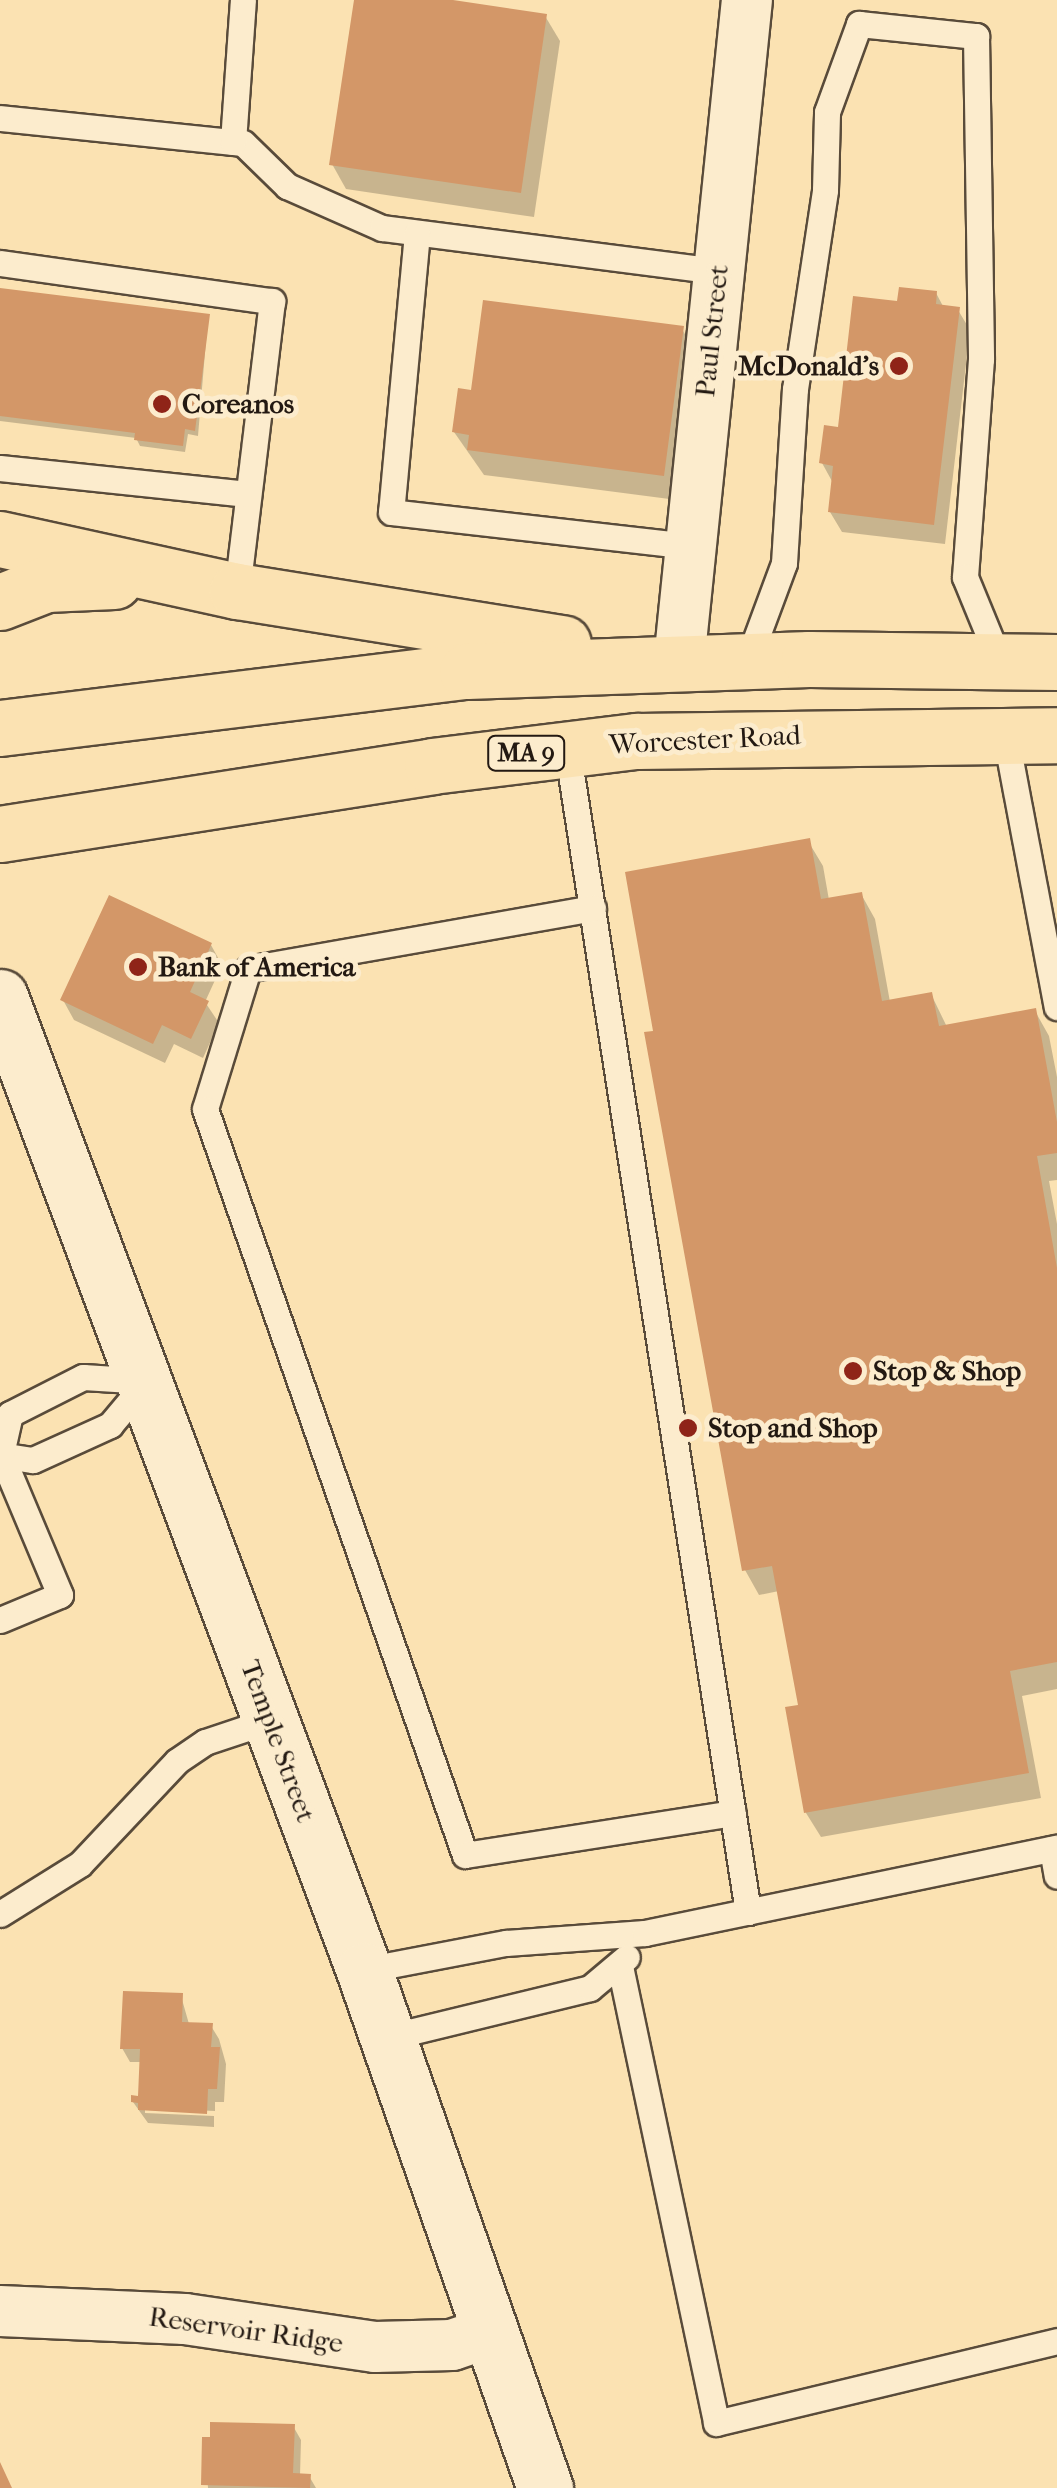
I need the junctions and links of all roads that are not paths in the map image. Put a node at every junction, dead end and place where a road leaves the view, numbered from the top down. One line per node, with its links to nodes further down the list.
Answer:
1 (243, 0): 4 (lane)
2 (747, 0): 7 (street, Paul Street)
3 (0, 118): 4 (lane)
4 (233, 142): 5 (lane)
5 (417, 233): 7 (lane); 11 (lane)
6 (0, 264): 9 (lane)
7 (718, 271): 11 (street, Paul Street)
8 (0, 468): 9 (lane)
9 (248, 494): 12 (lane)
10 (0, 539): 12 (highway)
11 (689, 546): 16 (street, Paul Street)
12 (237, 590): 13 (highway); 16 (highway)
13 (0, 602)
14 (748, 660): 15 (highway); 15 (lane); 16 (highway)
15 (998, 660): 17 (highway)
16 (679, 662): 18 (highway)
17 (1057, 662)
18 (0, 728)
19 (1031, 734): 20 (highway, Worcester Road / MA 9); 24 (lane)
20 (568, 748): 21 (highway, Worcester Road / MA 9); 22 (lane)
21 (0, 834)
22 (592, 908): 29 (lane); 29 (lane)
23 (0, 997): 25 (street, Temple Street)
24 (1057, 1007)
25 (147, 1382): 26 (lane); 26 (lane); 28 (street, Temple Street)
26 (0, 1454): 27 (lane)
27 (0, 1620)
28 (270, 1720): 33 (lane); 36 (street, Temple Street)
29 (733, 1812): 32 (lane)
30 (1055, 1848): 31 (lane); 32 (lane)
31 (1057, 1876)
32 (748, 1912): 34 (lane)
33 (0, 1914)
34 (645, 1933): 35 (lane); 36 (lane)
35 (620, 1966): 37 (lane); 40 (lane)
36 (364, 1970): 37 (street, Temple Street)
37 (385, 2038): 39 (street, Temple Street)
38 (0, 2311): 39 (street, Reservoir Ridge)
39 (490, 2332): 41 (street, Temple Street)
40 (1057, 2341)
41 (545, 2488)

